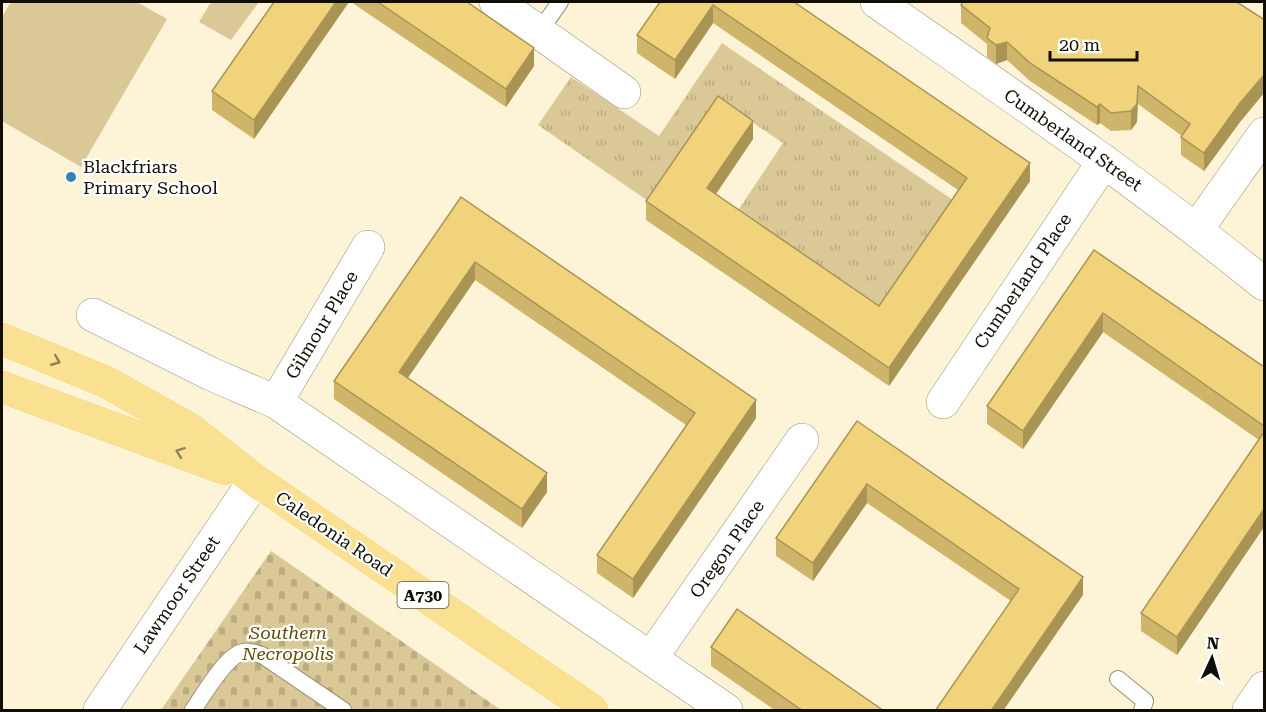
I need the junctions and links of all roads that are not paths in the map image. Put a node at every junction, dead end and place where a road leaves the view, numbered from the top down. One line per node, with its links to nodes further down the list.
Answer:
1 (496, 2): 4 (street)
2 (560, 2): 4 (lane)
3 (876, 2): 7 (street, Cumberland Street)
4 (539, 32): 5 (street)
5 (624, 92)
6 (1264, 134): 8 (street)
7 (1104, 160): 8 (street, Cumberland Street); 15 (street, Cumberland Place)
8 (1197, 229): 10 (street, Cumberland Street)
9 (368, 247): 14 (street, Gilmour Place)
10 (1264, 284)
11 (93, 315): 14 (street)
12 (2, 339): 17 (main road, Caledonia Road / A730, one-way to 17)
13 (2, 387): 17 (main road, Caledonia Road / A730, one-way to 13)
14 (276, 402): 18 (street)
15 (943, 402)
16 (802, 440): 18 (street, Oregon Place)
17 (255, 480): 21 (street, Lawmoor Street); 24 (main road, Caledonia Road / A730)
18 (651, 658): 25 (street)
19 (1118, 679): 26 (lane)
20 (1264, 688): 27 (street)
21 (100, 711)
22 (193, 711): 23 (lane)
23 (343, 711)
24 (592, 711)
25 (726, 711)
26 (1142, 711)
27 (1249, 711)

